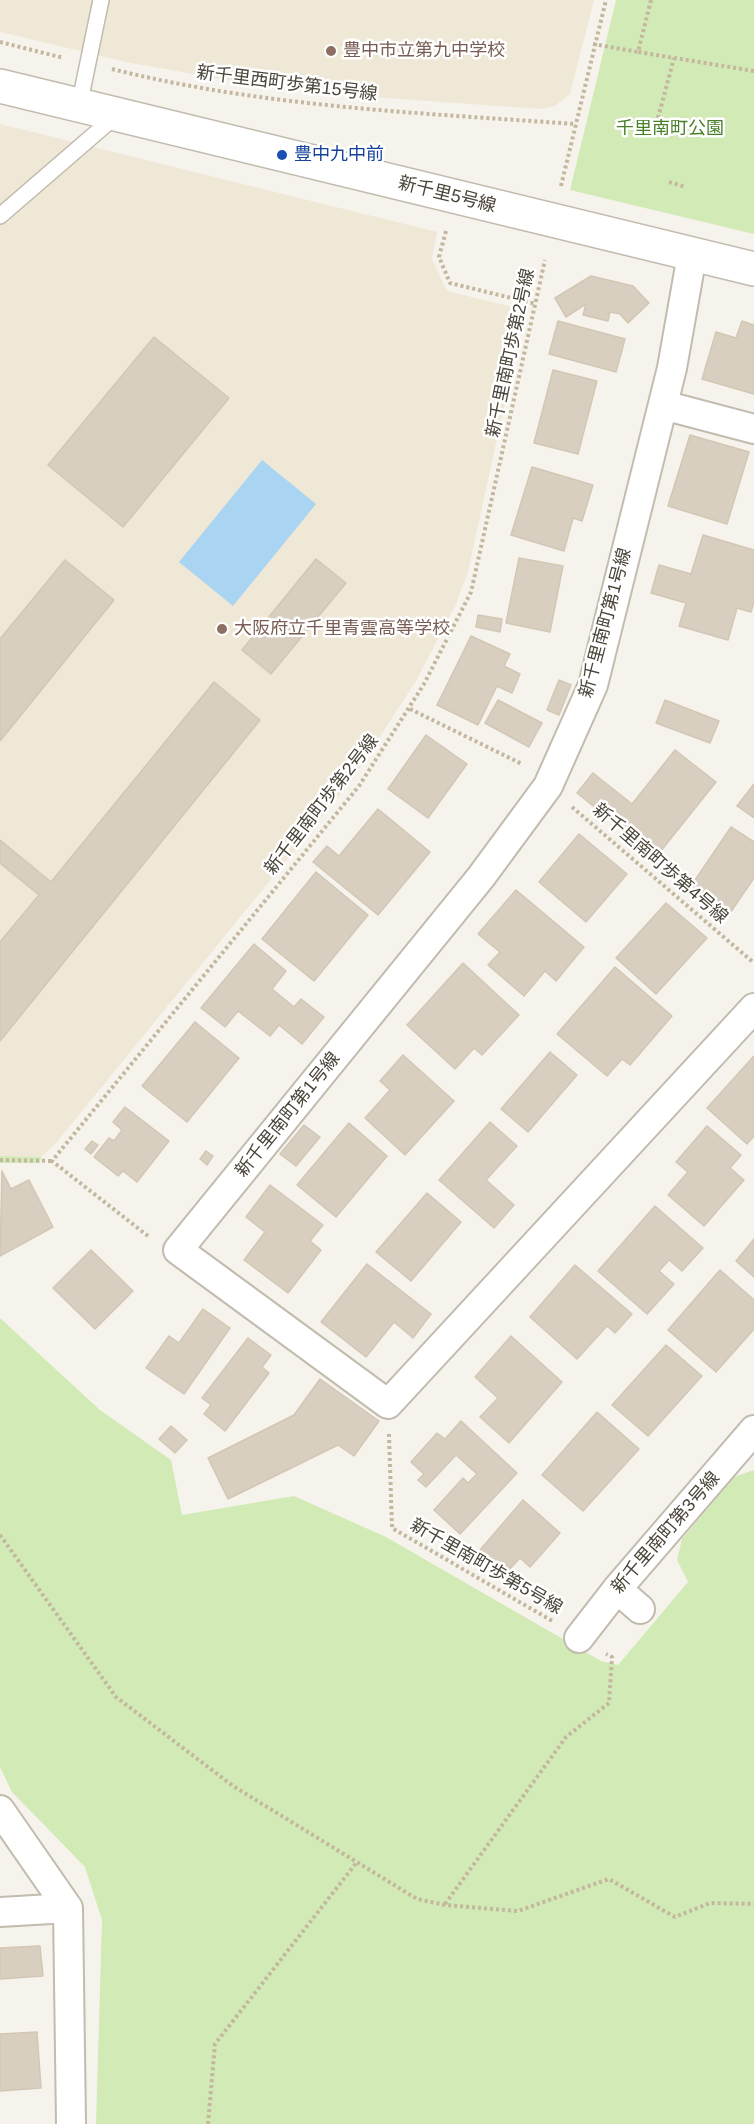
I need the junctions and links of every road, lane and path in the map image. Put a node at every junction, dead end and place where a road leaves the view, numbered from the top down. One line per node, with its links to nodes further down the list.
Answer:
1 (101, 0): 8 (lane)
2 (606, 0): 5 (path)
3 (651, 0): 6 (path)
4 (0, 42): 8 (path, 新千里西町歩第15号線)
5 (593, 44): 6 (path); 14 (path)
6 (638, 52): 7 (path)
7 (674, 58): 9 (path); 13 (path)
8 (87, 63): 11 (lane); 14 (path, 新千里西町歩第15号線)
9 (754, 71)
10 (0, 86): 11 (street, 新千里5号線)
11 (80, 106): 12 (street, 新千里5号線)
12 (118, 114): 18 (lane); 20 (street, 新千里5号線)
13 (658, 118)
14 (575, 124): 16 (path)
15 (669, 182): 17 (path)
16 (561, 186)
17 (686, 187)
18 (0, 216)
19 (447, 224): 23 (path)
20 (692, 255): 22 (street, 新千里5号線); 24 (street, 新千里南町第1号線)
21 (545, 260): 23 (path, 新千里南町歩第2号線)
22 (754, 269)
23 (536, 304): 26 (path, 新千里南町歩第2号線)
24 (663, 405): 25 (street); 27 (street, 新千里南町第1号線)
25 (754, 429)
26 (410, 709): 27 (path, 新千里南町歩第4号線); 31 (path, 新千里南町歩第2号線)
27 (548, 786): 28 (path, 新千里南町歩第4号線); 32 (street, 新千里南町第1号線)
28 (754, 963)
29 (754, 1008): 33 (street)
30 (0, 1160): 31 (path)
31 (52, 1161): 32 (path)
32 (178, 1250): 33 (street)
33 (388, 1404): 38 (path, 新千里南町歩第5号線)
34 (753, 1435): 36 (street, 新千里南町第3号線)
35 (0, 1535): 40 (path)
36 (617, 1589): 37 (street); 38 (street, 新千里南町第3号線)
37 (640, 1609)
38 (579, 1638): 42 (path)
39 (0, 1810): 43 (street)
40 (357, 1862): 42 (path); 46 (path)
41 (754, 1904): 42 (path)
42 (445, 1905)
43 (68, 1908): 44 (street); 45 (street)
44 (0, 1912)
45 (71, 2124)
46 (208, 2124)

